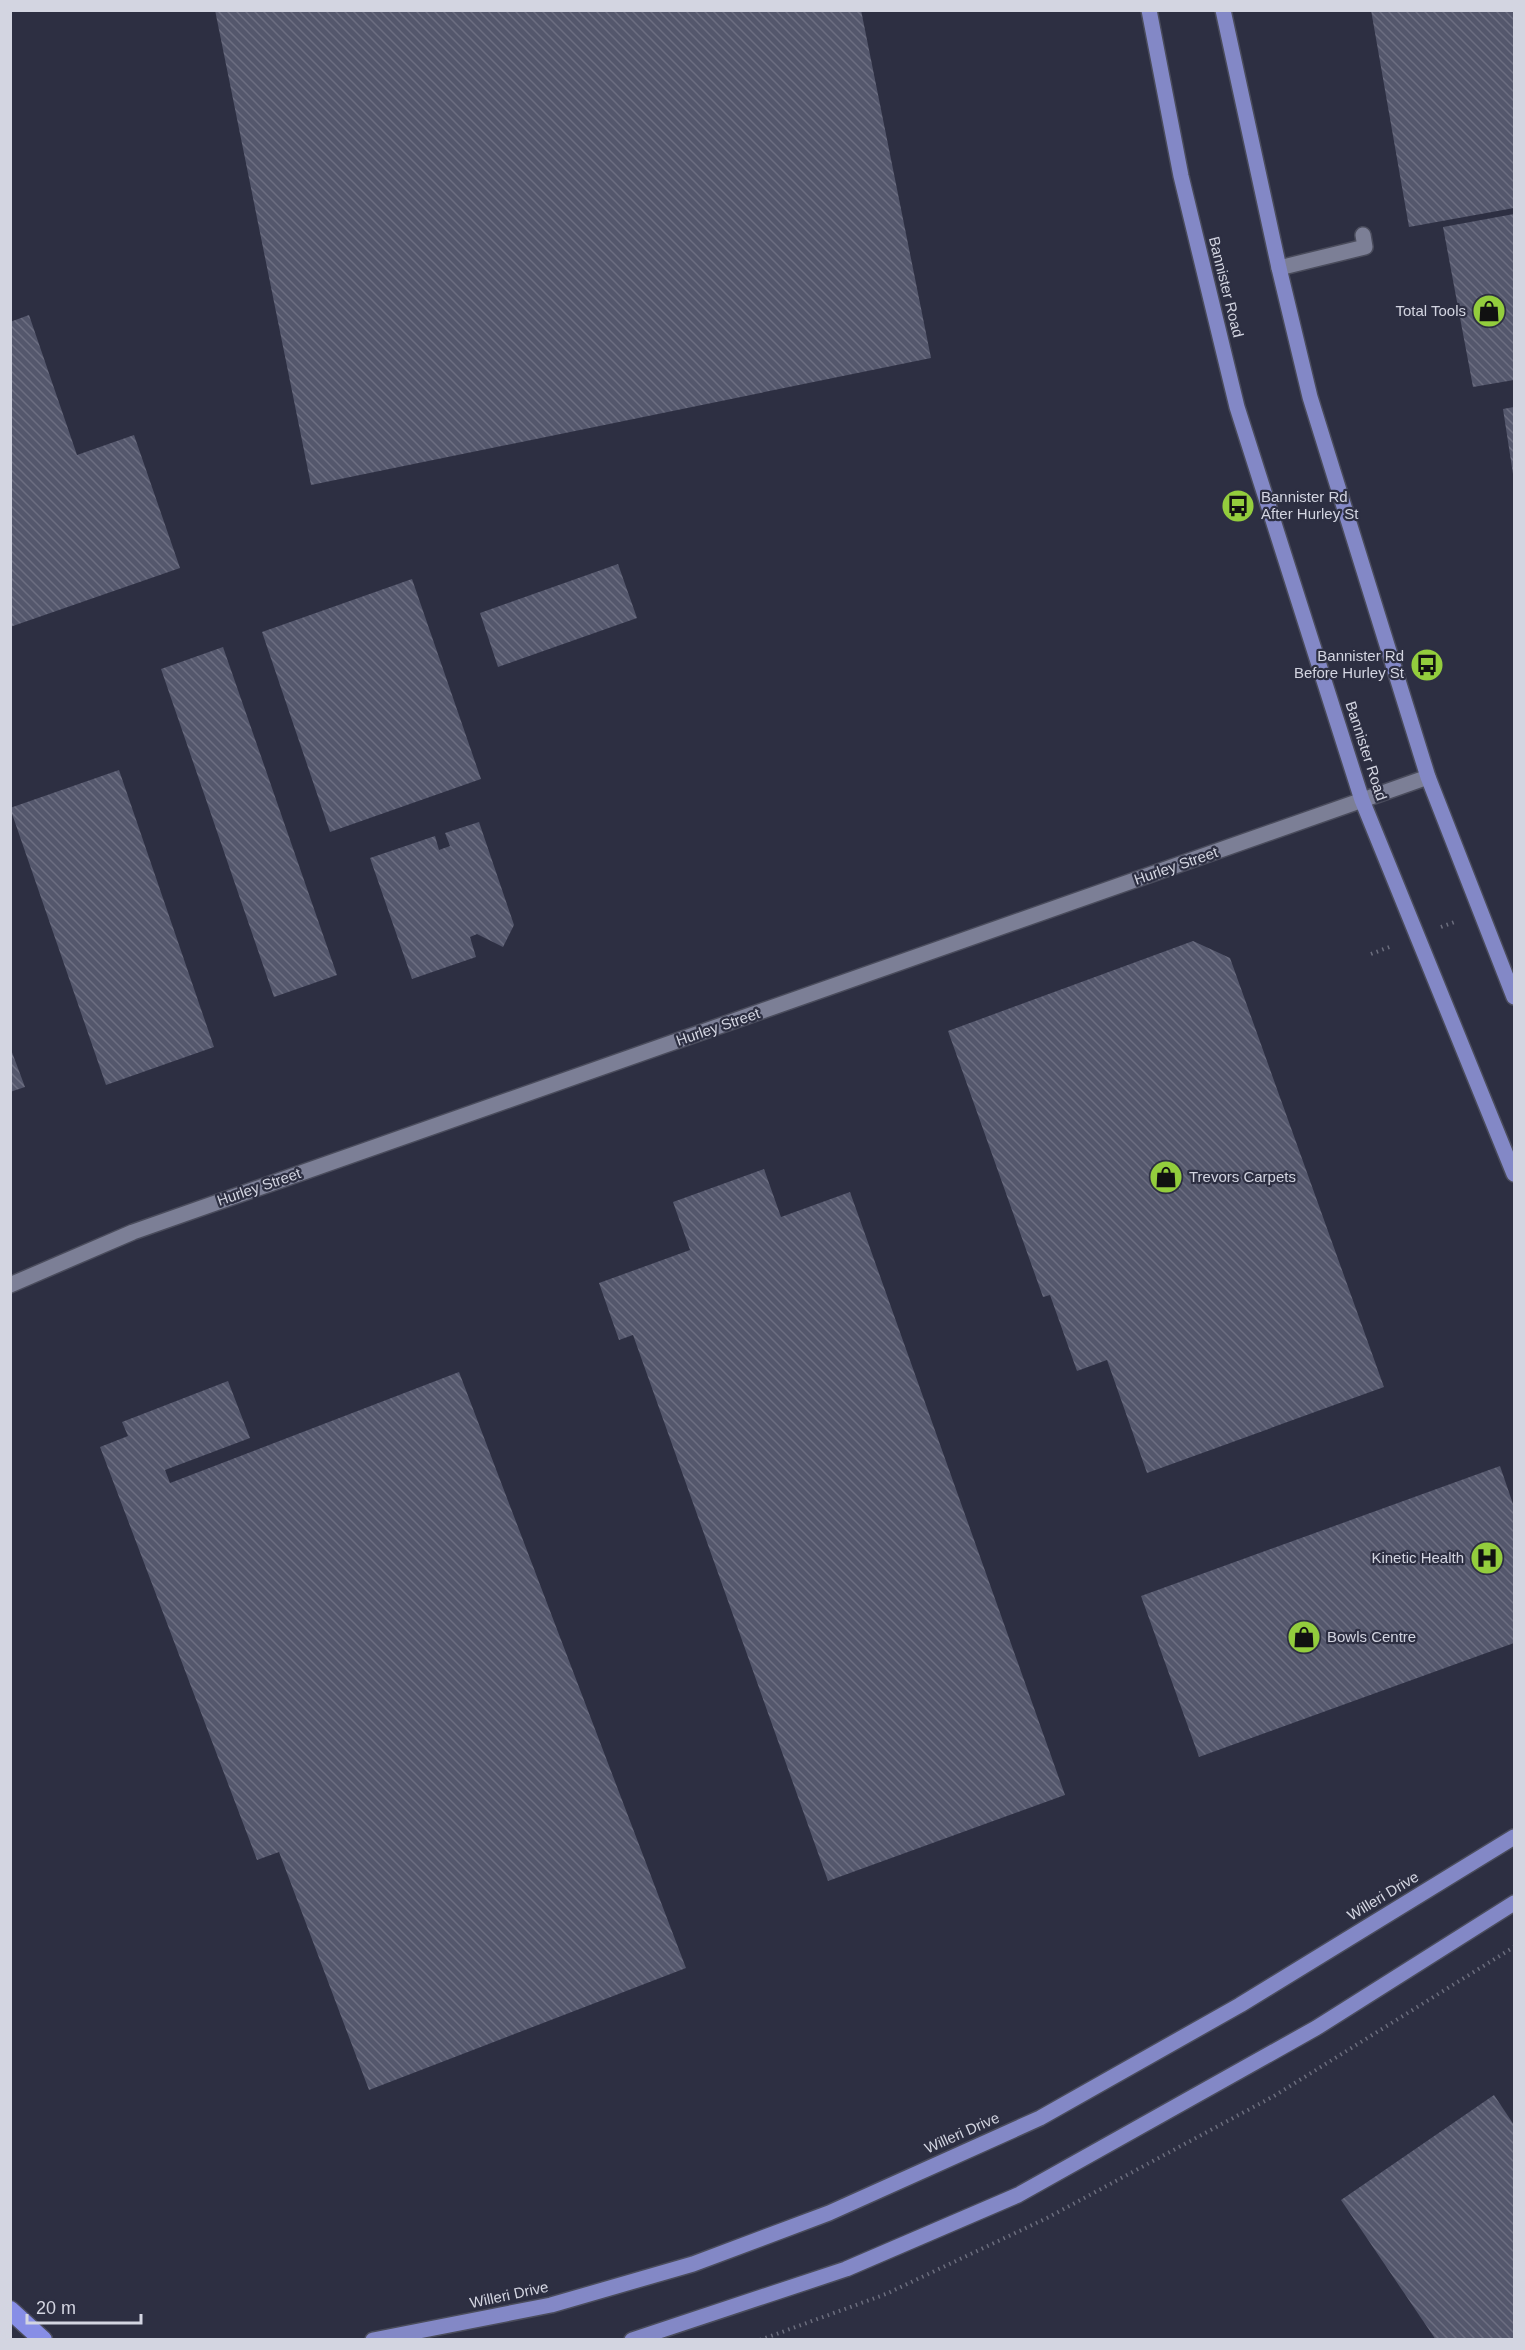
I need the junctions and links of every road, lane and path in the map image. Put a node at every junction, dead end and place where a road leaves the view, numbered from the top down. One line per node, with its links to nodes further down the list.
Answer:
1 (1149, 10): 6 (main road, Bannister Road)
2 (1223, 10): 4 (main road)
3 (1363, 235): 4 (street)
4 (1279, 268): 5 (main road)
5 (1428, 777): 6 (street, Hurley Street); 7 (main road)
6 (1362, 801): 8 (main road, Bannister Road); 9 (street, Hurley Street)
7 (1515, 997)
8 (1515, 1174)
9 (10, 1285)
10 (1515, 1837): 14 (main road, Willeri Drive)
11 (1515, 1903): 15 (main road)
12 (10, 2310): 13 (highway)
13 (43, 2340)
14 (372, 2340)
15 (632, 2340)

